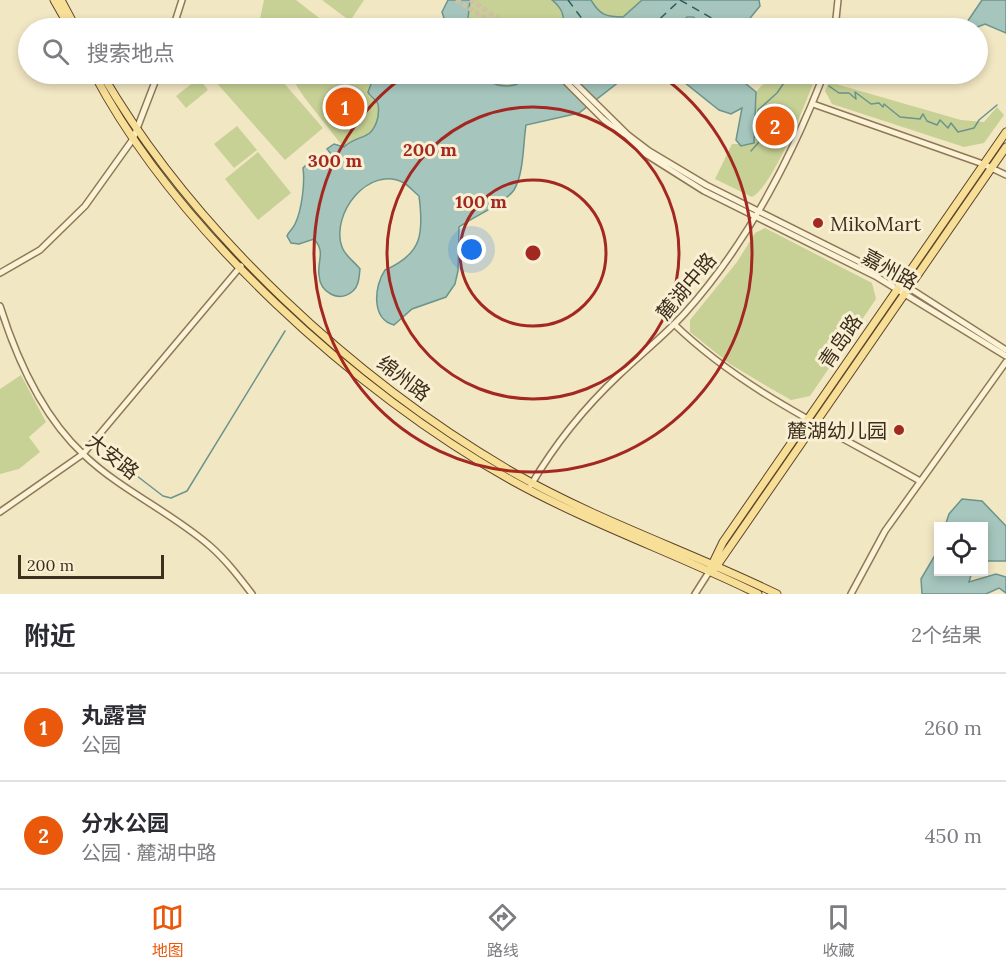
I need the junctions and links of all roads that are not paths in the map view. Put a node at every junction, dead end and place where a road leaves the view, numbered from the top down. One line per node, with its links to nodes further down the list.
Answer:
1 (54, 0): 5 (main road)
2 (61, 0): 6 (main road)
3 (182, 0): 7 (street)
4 (838, 0): 8 (street)
5 (64, 18)
6 (71, 18)
7 (176, 18)
8 (836, 18)
9 (99, 84): 19 (main road, 绵州路)
10 (109, 84): 17 (main road, 绵州路)
11 (155, 84): 17 (street)
12 (569, 84): 16 (street)
13 (576, 84): 16 (street)
14 (820, 84): 15 (street, 麓湖中路)
15 (813, 104): 21 (street); 24 (street, 麓湖中路)
16 (606, 116): 24 (street, 嘉州路)
17 (139, 129): 19 (street); 25 (main road, 绵州路)
18 (1006, 132): 21 (main road, 青岛路)
19 (134, 139): 26 (main road, 绵州路); 27 (street)
20 (1006, 147): 22 (main road, 青岛路)
21 (983, 164): 22 (street); 28 (main road, 青岛路)
22 (992, 168): 23 (street); 29 (main road, 青岛路)
23 (1006, 175)
24 (757, 214): 28 (street, 嘉州路); 31 (street, 麓湖中路)
25 (245, 261): 26 (street); 39 (main road, 绵州路)
26 (239, 268): 37 (street); 39 (main road, 绵州路)
27 (0, 273)
28 (898, 285): 29 (street, 嘉州路); 35 (main road, 青岛路)
29 (906, 290): 32 (street, 嘉州路); 33 (street, 嘉州路); 36 (main road, 青岛路)
30 (0, 306): 37 (street, 大安路)
31 (674, 324): 35 (street); 39 (street, 麓湖中路)
32 (1006, 350)
33 (1006, 356)
34 (1006, 362): 38 (street)
35 (808, 418): 36 (street); 41 (main road, 青岛路)
36 (818, 423): 38 (street); 41 (main road, 青岛路)
37 (83, 454): 40 (street); 43 (street, 大安路)
38 (920, 481): 47 (street)
39 (531, 486): 41 (main road, 绵州路); 42 (main road, 绵州路)
40 (0, 512)
41 (715, 564): 42 (main road, 青岛路); 46 (main road, 绵州路)
42 (710, 572): 44 (street, 青岛路); 45 (main road, 绵州路)
43 (252, 594)
44 (695, 594)
45 (758, 594)
46 (777, 594)
47 (851, 594)

